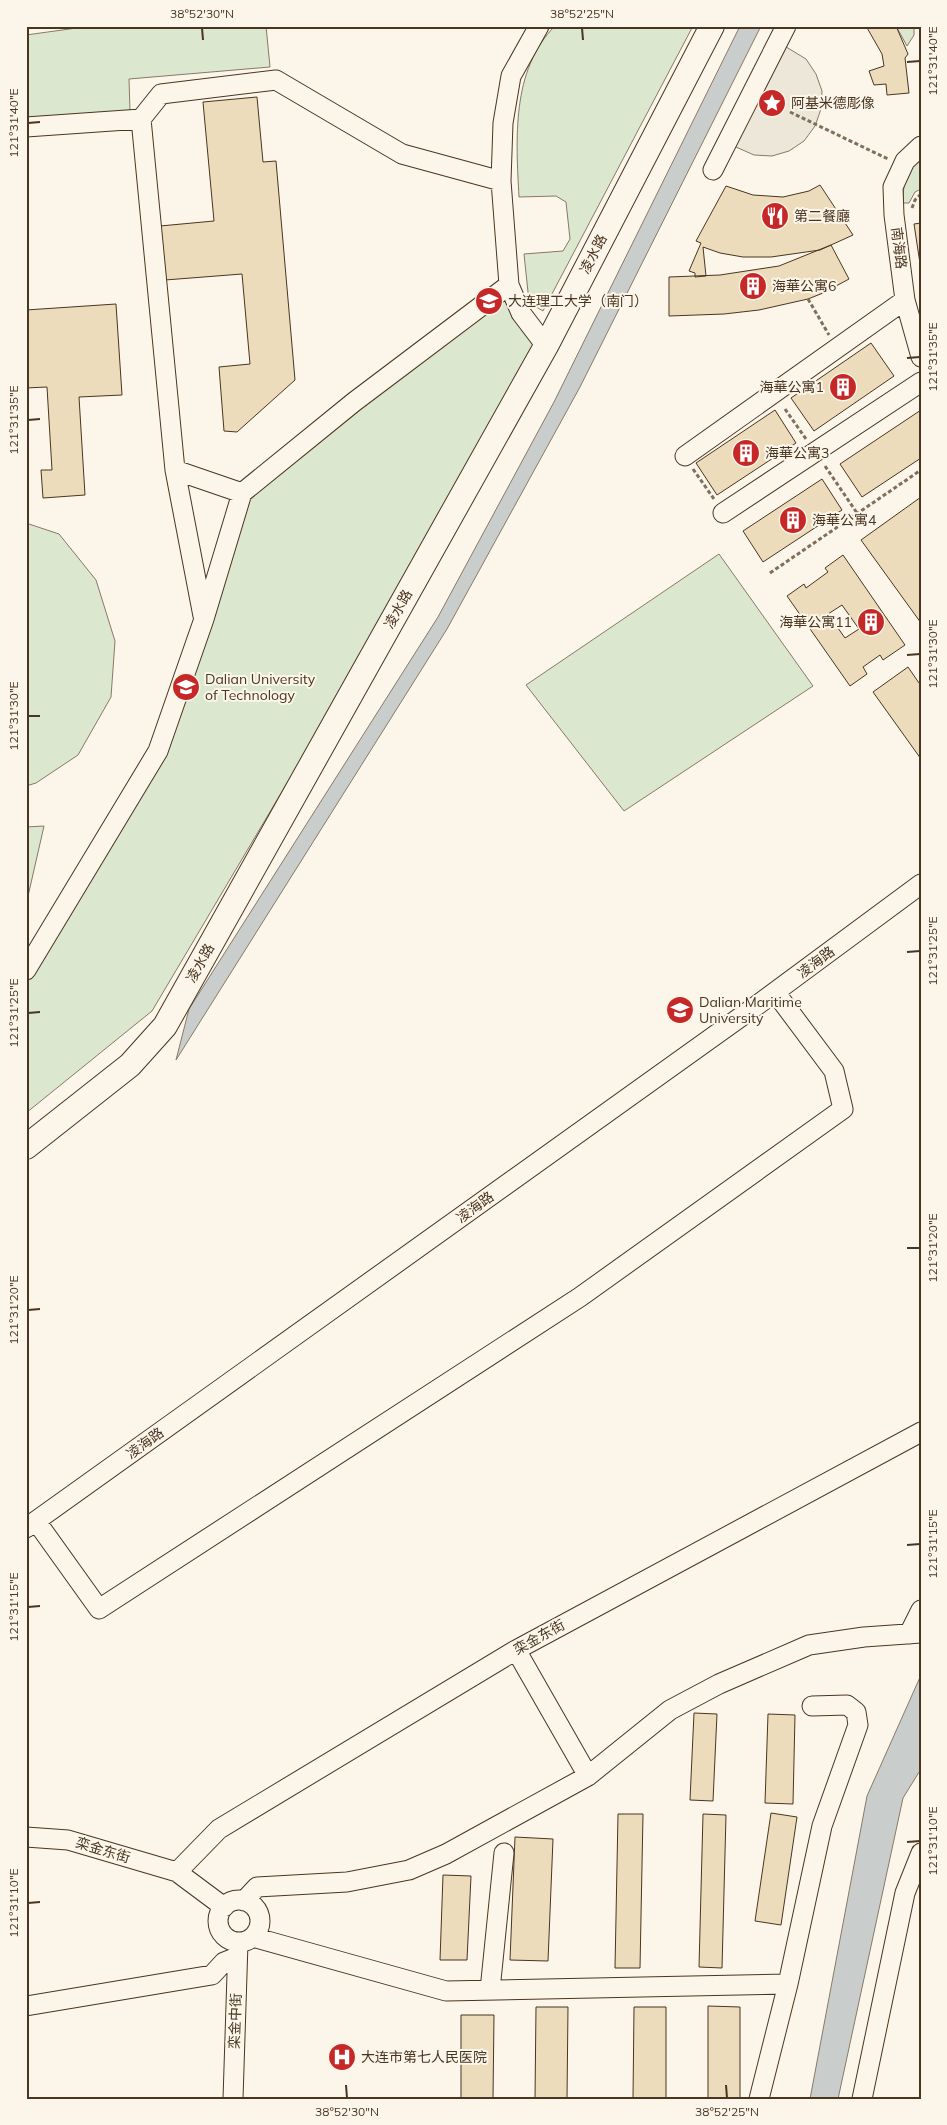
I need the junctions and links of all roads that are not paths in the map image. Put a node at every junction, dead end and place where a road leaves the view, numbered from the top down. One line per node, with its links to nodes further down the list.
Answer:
1 (539, 26): 8 (street)
2 (712, 26): 11 (main road, 凌水路)
3 (786, 26): 7 (street)
4 (141, 119): 5 (street); 8 (street); 15 (street)
5 (26, 126)
6 (921, 146): 10 (street, 南海路)
7 (713, 170)
8 (501, 181): 9 (street)
9 (509, 285): 11 (street); 16 (street)
10 (905, 300): 12 (street, 南海路); 14 (street)
11 (546, 346): 22 (main road, 凌水路)
12 (921, 357)
13 (921, 382): 17 (street)
14 (685, 456)
15 (175, 470): 16 (street); 18 (street)
16 (242, 493): 18 (street)
17 (723, 512)
18 (204, 619): 20 (street)
19 (921, 884): 21 (street, 凌海路)
20 (26, 970)
21 (775, 992): 24 (street, 凌海路); 24 (street)
22 (26, 1147)
23 (920, 1436): 27 (street, 栾金东街)
24 (31, 1524)
25 (921, 1610): 26 (street)
26 (915, 1634): 29 (street)
27 (516, 1650): 29 (street); 33 (street, 栾金东街)
28 (812, 1706): 37 (street)
29 (588, 1776): 34 (street)
30 (26, 1837): 33 (street, 栾金东街)
31 (921, 1853): 42 (street)
32 (504, 1854): 38 (street)
33 (177, 1872): 35 (street, 栾金东街)
34 (244, 1901): 35 (street); 36 (street)
35 (224, 1906): 36 (street)
36 (243, 1945): 38 (street); 39 (street); 40 (street, 栾金中街)
37 (788, 1984): 38 (street); 41 (street)
38 (490, 1990)
39 (26, 2006)
40 (233, 2099)
41 (759, 2099)
42 (862, 2099)

